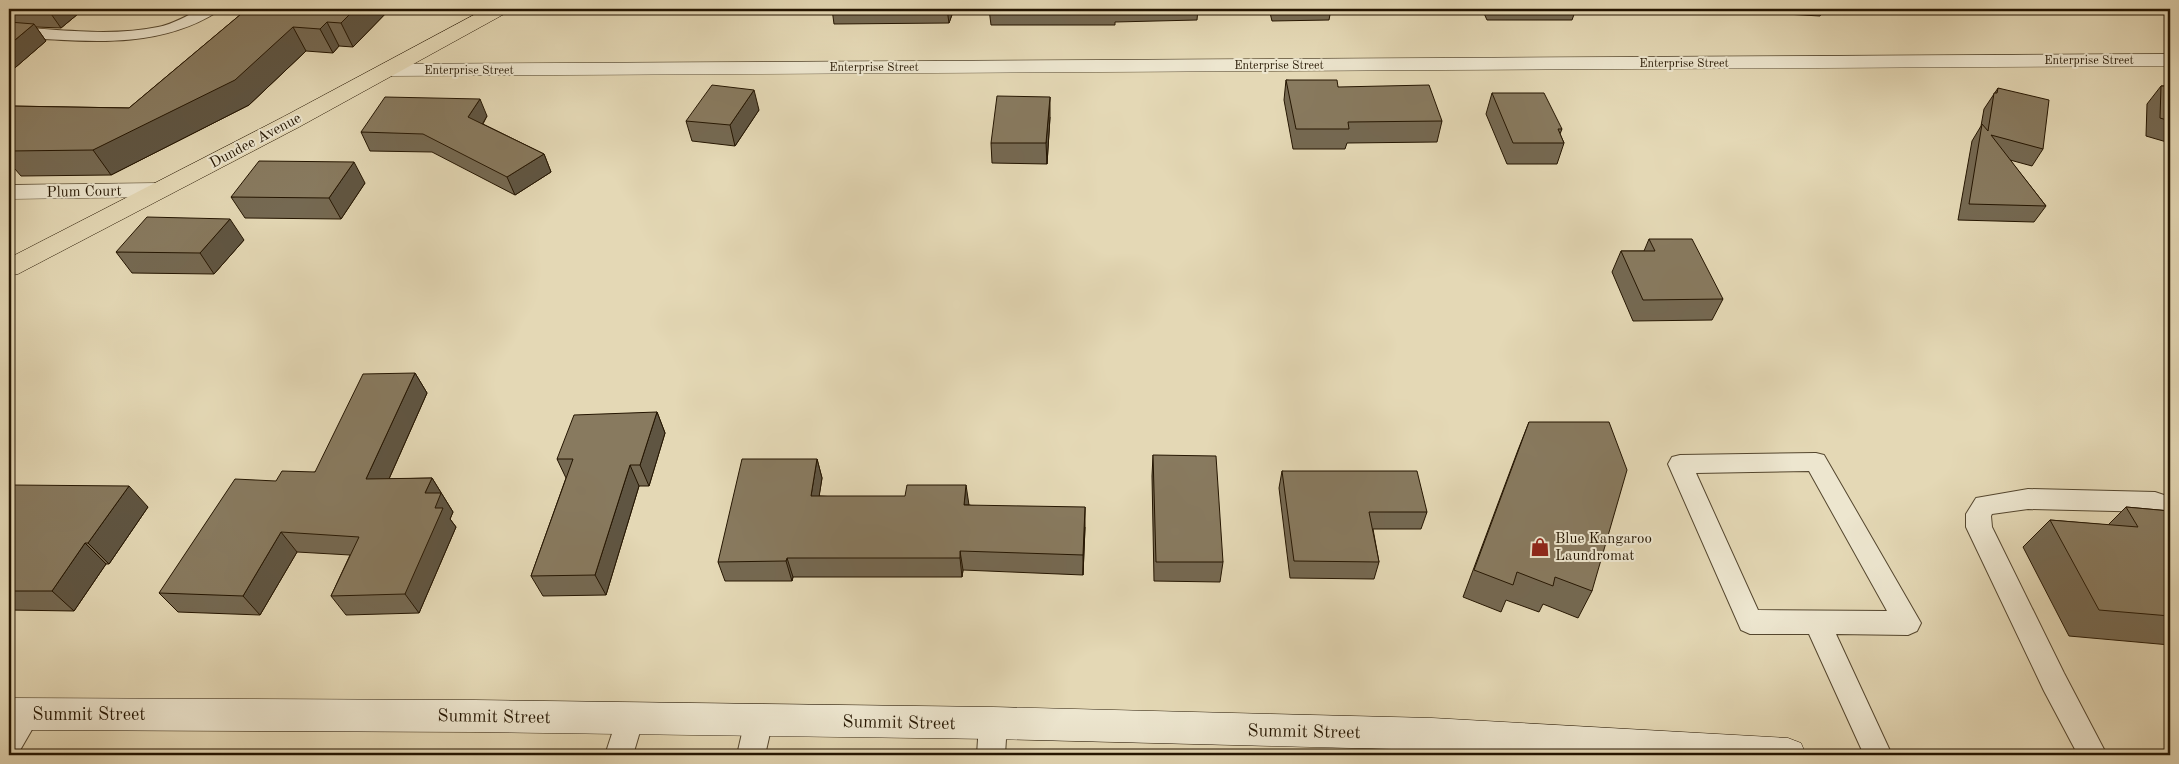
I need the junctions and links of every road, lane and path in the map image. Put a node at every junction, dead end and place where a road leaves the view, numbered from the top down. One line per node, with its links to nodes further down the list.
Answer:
1 (211, 9): 3 (lane)
2 (499, 9): 5 (main road, Dundee Avenue)
3 (9, 32)
4 (2170, 60): 5 (street, Enterprise Street)
5 (387, 70): 6 (main road, Dundee Avenue)
6 (160, 190): 7 (street, Plum Court); 8 (main road, Dundee Avenue)
7 (9, 192)
8 (9, 268)
9 (2170, 507): 20 (lane)
10 (1817, 622): 10 (lane); 19 (lane)
11 (18, 714): 12 (street, Summit Street); 15 (lane)
12 (630, 718): 13 (street, Summit Street); 16 (lane)
13 (759, 720): 14 (street, Summit Street); 17 (lane)
14 (992, 739): 18 (street, Summit Street)
15 (9, 743)
16 (619, 755)
17 (751, 755)
18 (1788, 755)
19 (1878, 755)
20 (2093, 755)

